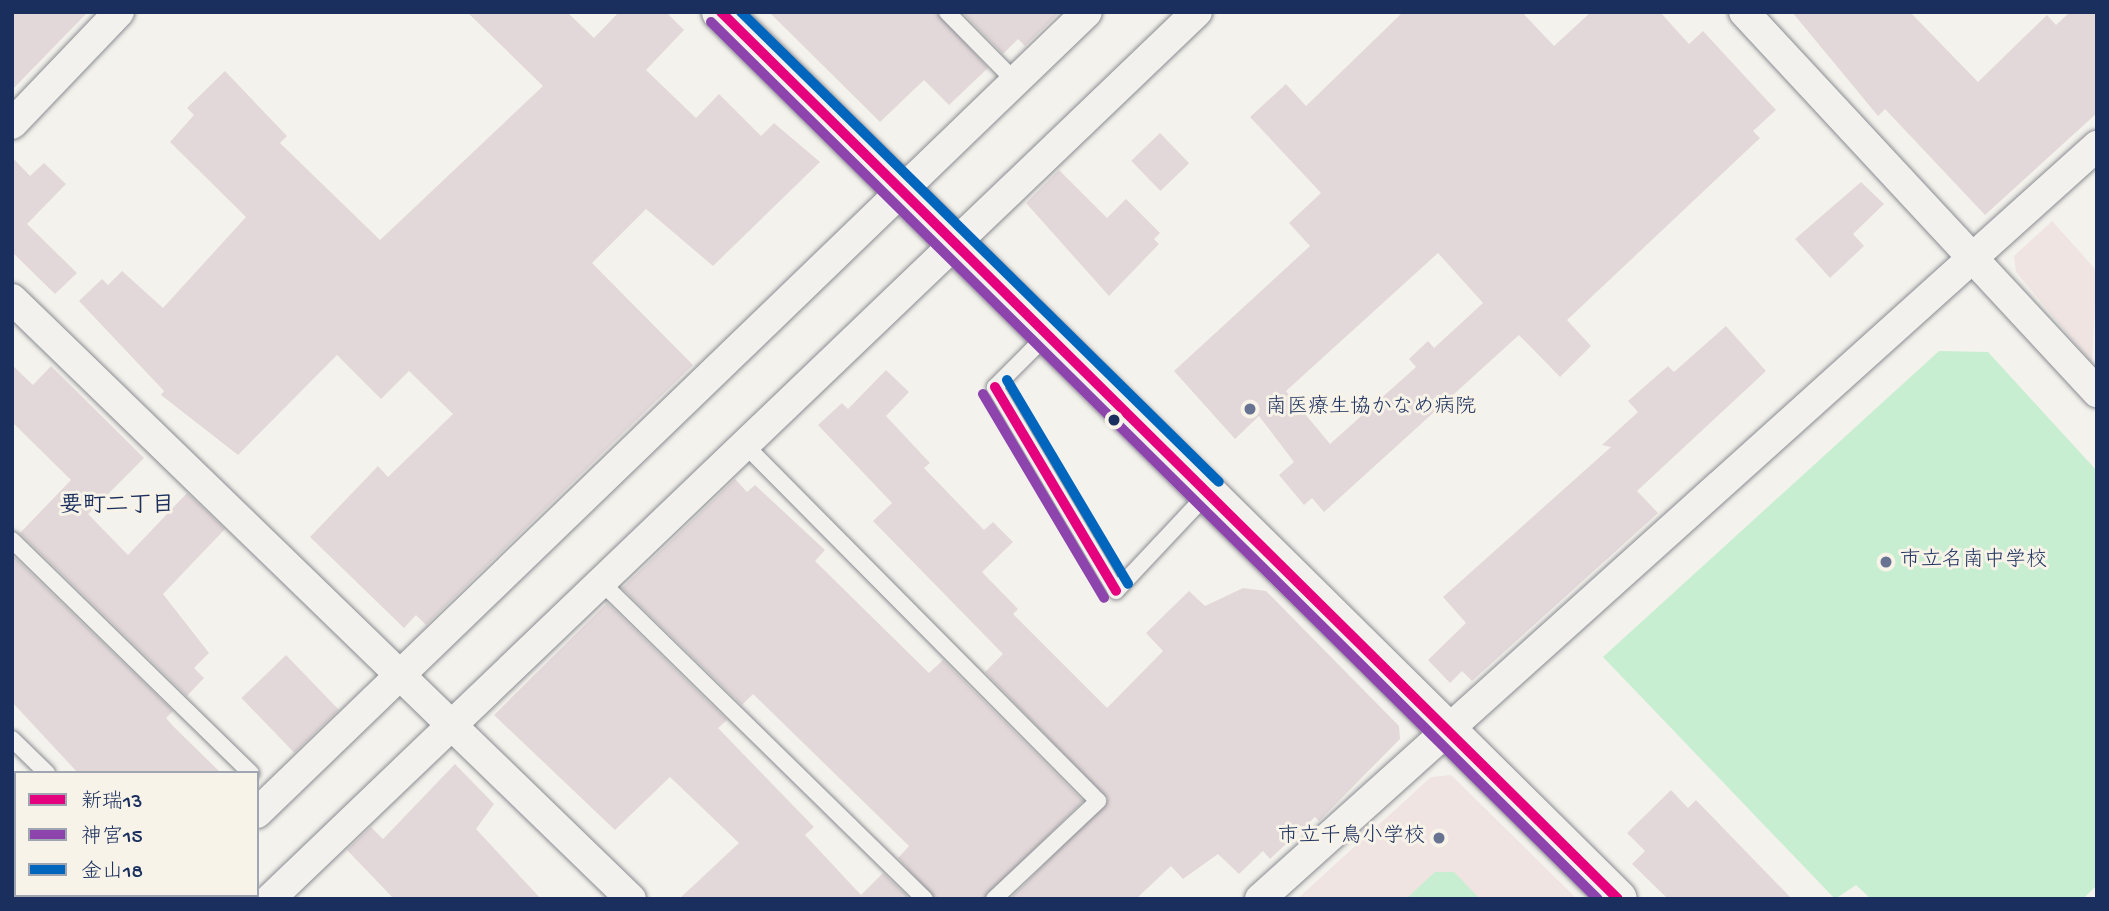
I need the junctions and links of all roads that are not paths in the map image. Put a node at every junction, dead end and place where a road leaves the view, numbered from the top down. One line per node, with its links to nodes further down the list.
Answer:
1 (118, 12): 8 (street)
2 (721, 12): 10 (street)
3 (947, 12): 7 (lane)
4 (1087, 12): 7 (street)
5 (1197, 12): 11 (street)
6 (1744, 12): 12 (street)
7 (1015, 81): 10 (street)
8 (12, 124)
9 (2097, 146): 12 (street)
10 (899, 191): 11 (street); 20 (street)
11 (954, 244): 14 (street); 16 (street)
12 (1973, 256): 15 (street); 22 (street)
13 (12, 299): 20 (street)
14 (1047, 335): 17 (street); 17 (lane)
15 (2097, 393)
16 (743, 443): 19 (street); 30 (lane)
17 (1209, 492): 22 (street)
18 (12, 540): 25 (lane)
19 (599, 580): 21 (street); 29 (lane)
20 (402, 673): 21 (street); 26 (street)
21 (452, 720): 27 (street); 28 (street)
22 (1451, 730): 31 (street); 32 (street)
23 (12, 739): 24 (lane)
24 (45, 771)
25 (249, 771)
26 (263, 796)
27 (270, 899)
28 (631, 899)
29 (925, 899)
30 (994, 899)
31 (1259, 899)
32 (1618, 899)

